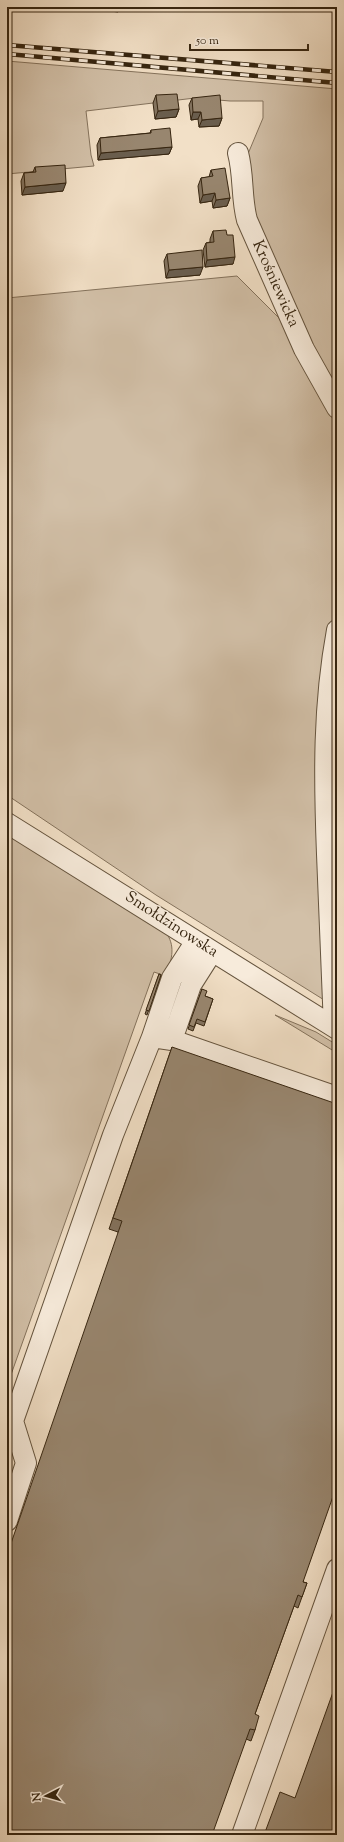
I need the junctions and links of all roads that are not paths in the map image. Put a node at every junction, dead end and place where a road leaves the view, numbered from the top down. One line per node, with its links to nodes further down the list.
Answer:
1 (238, 154): 2 (street, Krośniewicka)
2 (337, 408)
3 (337, 630): 7 (street)
4 (7, 823): 5 (street, Smołdzinowska)
5 (196, 941): 6 (street, Smołdzinowska); 8 (street)
6 (212, 952): 7 (street, Smołdzinowska); 9 (street)
7 (336, 1028)
8 (152, 1037): 9 (street); 11 (street)
9 (172, 1040): 10 (street)
10 (337, 1097)
11 (7, 1520)
12 (337, 1569): 13 (street)
13 (332, 1600): 14 (street)
14 (242, 1835)

